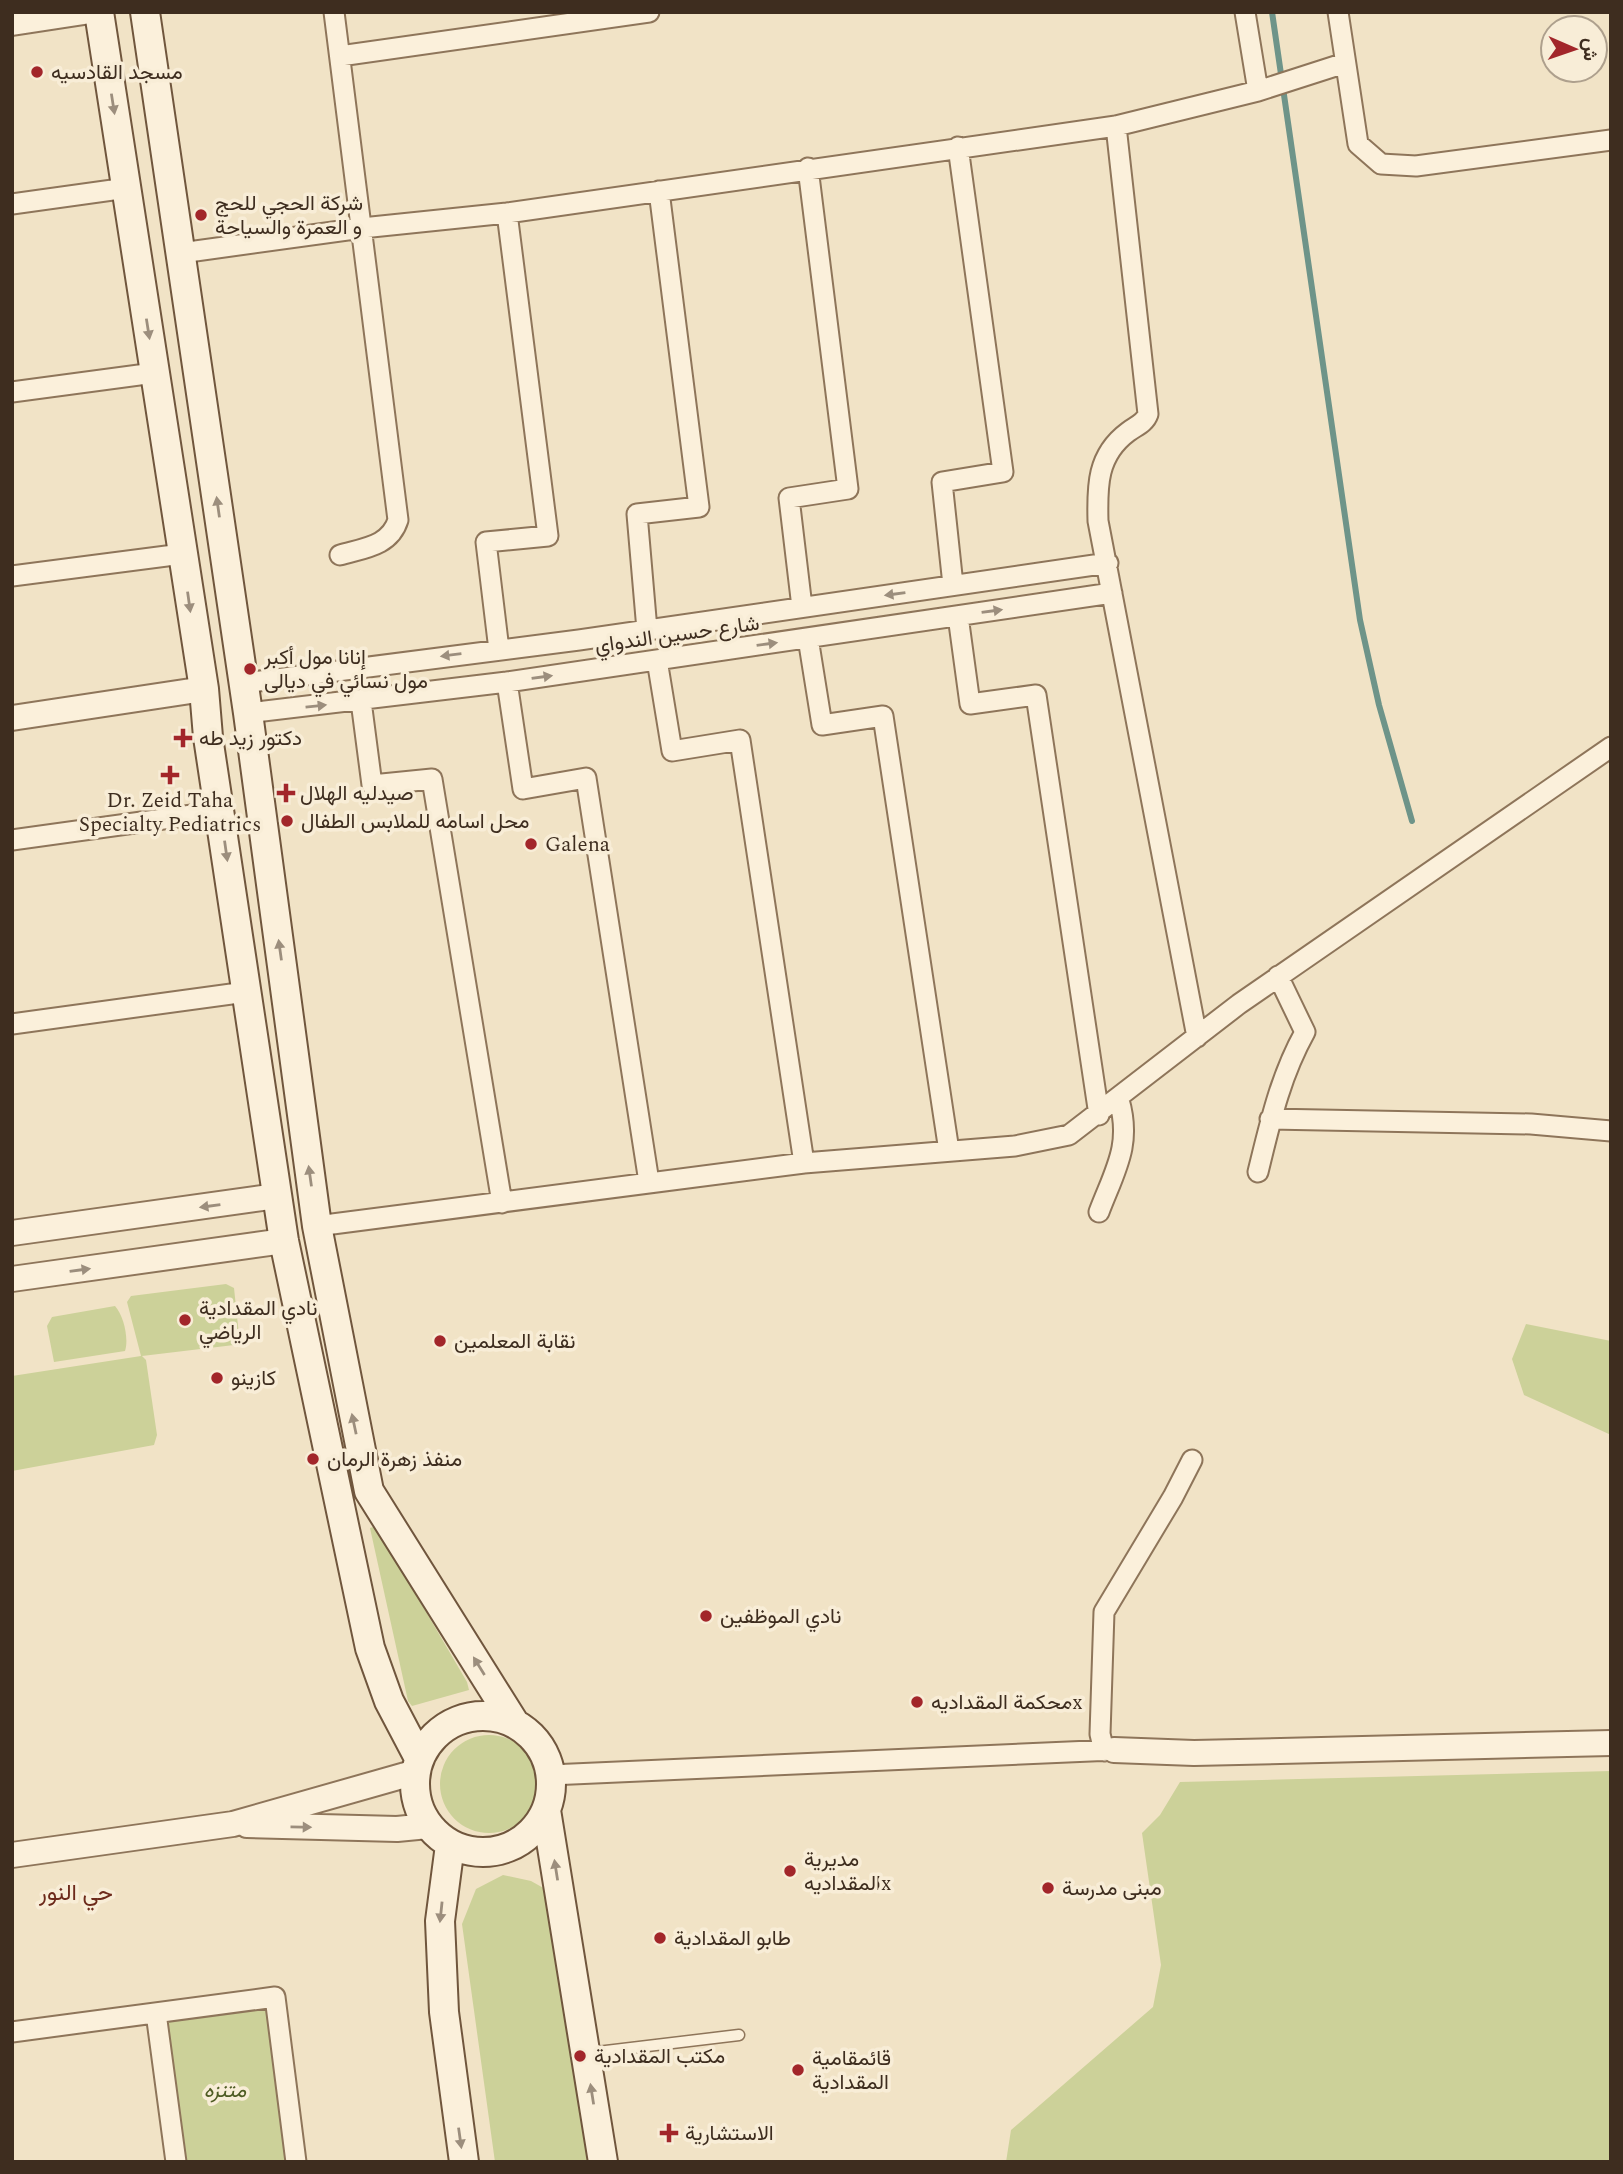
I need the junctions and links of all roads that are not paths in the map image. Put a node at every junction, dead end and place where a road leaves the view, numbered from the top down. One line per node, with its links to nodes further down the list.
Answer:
1 (84, 12): 8 (street)
2 (99, 12): 16 (main road, one-way to 16)
3 (145, 12): 21 (main road)
4 (334, 12): 9 (street)
5 (649, 12): 9 (street)
6 (1245, 12): 11 (street)
7 (1341, 14): 10 (street)
8 (12, 23)
9 (340, 57): 20 (street)
10 (1336, 67): 11 (street); 13 (street)
11 (1258, 91): 12 (street)
12 (1116, 126): 14 (street); 26 (street)
13 (1611, 140)
14 (958, 147): 15 (street); 28 (street)
15 (808, 168): 17 (street); 30 (street)
16 (127, 188): 18 (street); 22 (main road, one-way to 22)
17 (659, 191): 19 (street); 32 (street)
18 (12, 204)
19 (507, 213): 20 (street); 34 (street)
20 (362, 228): 21 (street); 25 (street)
21 (181, 253): 37 (main road, one-way to 21)
22 (155, 373): 23 (street); 24 (main road)
23 (12, 392)
24 (182, 554): 27 (street); 38 (main road, one-way to 38)
25 (340, 555)
26 (1108, 563): 28 (street, شارع حسين الندواي); 29 (street)
27 (12, 576)
28 (953, 585): 30 (street, شارع حسين الندواي, one-way to 30)
29 (1112, 593): 31 (street, شارع حسين الندواي, one-way to 29); 48 (street)
30 (802, 607): 32 (street, شارع حسين الندواي)
31 (958, 616): 33 (street, شارع حسين الندواي); 50 (street)
32 (647, 630): 34 (street, شارع حسين الندواي)
33 (808, 638): 35 (street, شارع حسين الندواي, one-way to 33); 53 (street)
34 (499, 649): 37 (street, شارع حسين الندواي, one-way to 37)
35 (657, 660): 36 (street, شارع حسين الندواي, one-way to 35); 54 (street)
36 (507, 681): 39 (street, شارع حسين الندواي); 56 (street)
37 (244, 683): 40 (main road)
38 (204, 689): 41 (street); 43 (main road)
39 (361, 701): 40 (street, شارع حسين الندواي, one-way to 39); 58 (street)
40 (248, 713): 60 (main road, one-way to 40)
41 (12, 718)
42 (1611, 747): 45 (street)
43 (221, 811): 44 (street); 46 (main road, one-way to 46)
44 (12, 840)
45 (1278, 976): 48 (street); 51 (street)
46 (246, 992): 47 (street); 57 (main road)
47 (12, 1024)
48 (1197, 1037): 49 (street)
49 (1119, 1100): 50 (street); 59 (street)
50 (1100, 1115): 53 (street)
51 (1270, 1119): 52 (street); 55 (street)
52 (1611, 1131)
53 (949, 1151): 54 (street)
54 (804, 1163): 56 (street)
55 (1258, 1172)
56 (649, 1182): 58 (street)
57 (278, 1196): 61 (street, one-way to 61); 62 (main road)
58 (502, 1203): 60 (street)
59 (1099, 1212)
60 (317, 1226): 65 (main road, one-way to 60)
61 (12, 1233)
62 (284, 1241): 63 (street, one-way to 62); 68 (main road)
63 (12, 1279)
64 (1192, 1460): 67 (street)
65 (515, 1724): 68 (main road); 69 (main road)
66 (1611, 1743): 67 (street)
67 (1109, 1751): 69 (street)
68 (418, 1765): 71 (street); 72 (main road)
69 (550, 1775): 70 (main road)
70 (546, 1810): 73 (main road); 78 (main road, one-way to 70)
71 (233, 1824): 72 (street, one-way to 72); 74 (street)
72 (429, 1826): 73 (main road)
73 (450, 1845): 81 (main road, one-way to 81)
74 (12, 1855)
75 (156, 2013): 76 (street); 79 (street); 80 (street)
76 (12, 2032)
77 (739, 2035): 78 (lane)
78 (585, 2054): 82 (main road, one-way to 78)
79 (176, 2162)
80 (296, 2162)
81 (464, 2162)
82 (603, 2162)

